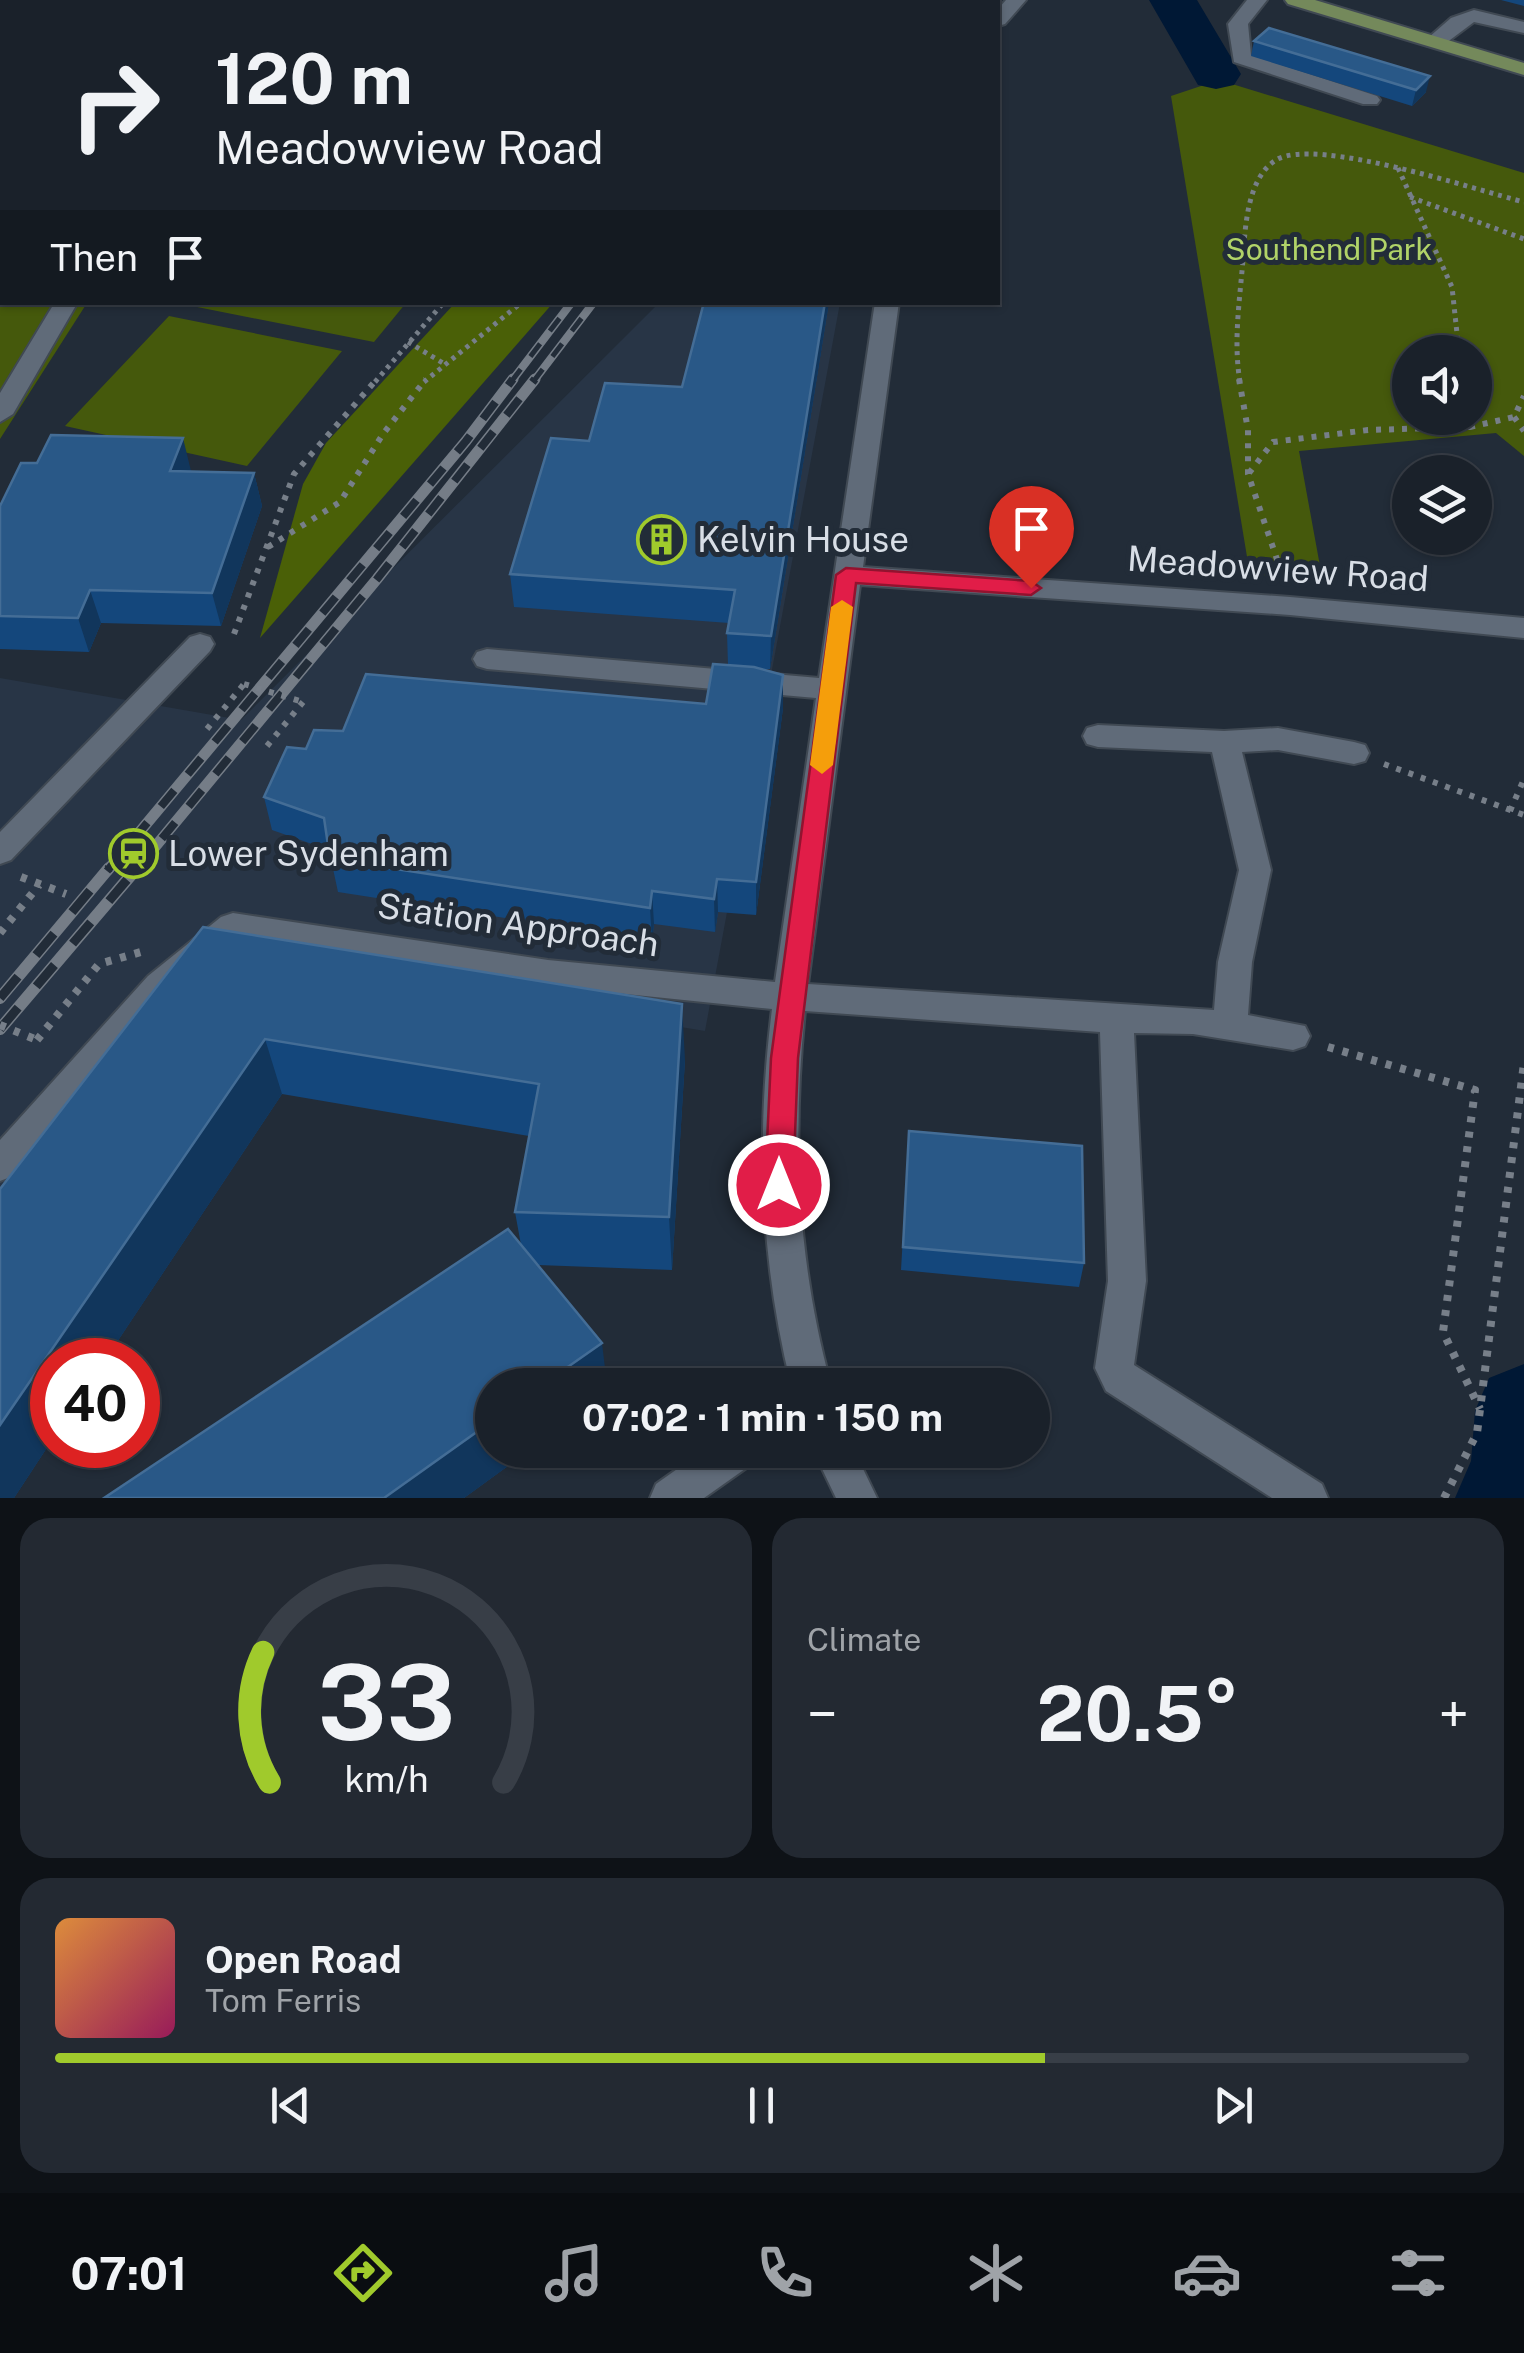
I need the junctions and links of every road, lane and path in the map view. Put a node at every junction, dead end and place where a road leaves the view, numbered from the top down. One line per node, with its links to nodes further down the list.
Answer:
1 (1257, 0): 6 (street)
2 (1295, 0): 4 (main road)
3 (1522, 28): 4 (street)
4 (1435, 42): 5 (main road)
5 (1524, 68)
6 (1370, 100)
7 (1397, 167): 8 (path); 9 (path); 24 (path)
8 (1409, 196): 10 (path); 15 (path)
9 (1524, 202)
10 (1524, 239)
11 (65, 305): 19 (street)
12 (441, 305): 16 (path)
13 (518, 305): 17 (path)
14 (887, 305): 26 (street)
15 (1457, 335)
16 (408, 342): 17 (path); 25 (path)
17 (443, 362): 25 (path)
18 (1524, 396): 20 (path)
19 (0, 414)
20 (1514, 417): 21 (path); 23 (path)
21 (1492, 422)
22 (1392, 429): 24 (path)
23 (1524, 431)
24 (1248, 474): 27 (path)
25 (266, 548): 29 (path)
26 (846, 575): 27 (street, Meadowview Road); 32 (street)
27 (1290, 606): 28 (street, Meadowview Road)
28 (1524, 628)
29 (233, 635)
30 (200, 644): 41 (street)
31 (488, 659): 32 (street)
32 (832, 688): 46 (street)
33 (207, 729): 36 (path, bridge)
34 (1098, 736): 35 (street)
35 (1224, 742): 37 (street); 48 (street)
36 (268, 746)
37 (1354, 753): 39 (path)
38 (1524, 780): 39 (path)
39 (1510, 811): 40 (path)
40 (1524, 815)
41 (8, 852): 42 (path)
42 (39, 885): 43 (path); 44 (path)
43 (66, 894)
44 (0, 933)
45 (99, 964): 49 (path, bridge)
46 (792, 997): 47 (street, Station Approach); 52 (street, Station Approach); 53 (street)
47 (1116, 1019): 48 (street, Station Approach); 59 (street)
48 (1230, 1024): 50 (street, Station Approach)
49 (0, 1025)
50 (1293, 1036): 54 (path)
51 (1524, 1063): 54 (path)
52 (0, 1165)
53 (806, 1368)
54 (1480, 1409): 60 (path)
55 (712, 1468): 57 (street)
56 (842, 1468): 58 (street)
57 (670, 1498)
58 (857, 1498)
59 (1308, 1498)
60 (1444, 1498)

